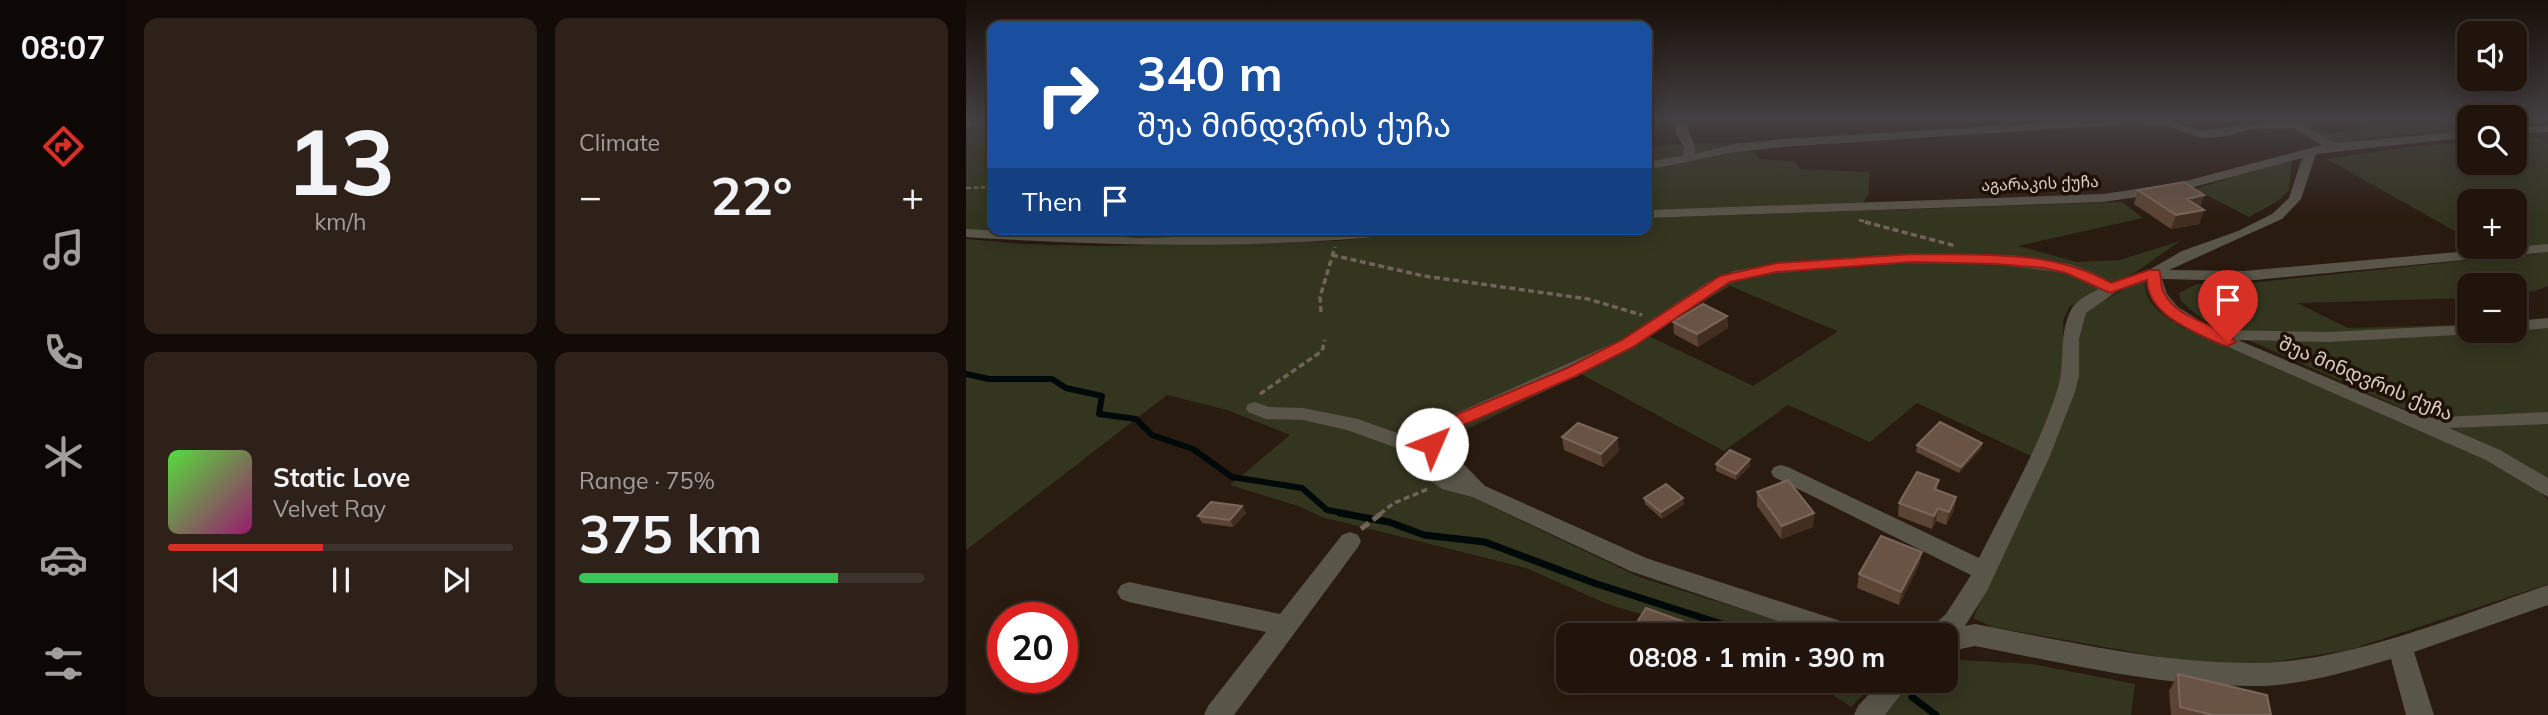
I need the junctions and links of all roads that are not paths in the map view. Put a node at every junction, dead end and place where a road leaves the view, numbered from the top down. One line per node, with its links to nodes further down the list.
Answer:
1 (1689, 152): 5 (street)
2 (1716, 152): 5 (street)
3 (2304, 152): 7 (street, აგარაკის ქუჩა)
4 (2311, 152): 13 (street)
5 (1688, 159): 6 (street)
6 (1652, 165)
7 (1652, 214)
8 (966, 233): 9 (street)
9 (987, 234)
10 (1000, 235): 11 (street)
11 (1355, 235)
12 (2548, 248): 13 (street)
13 (2154, 273): 14 (street); 18 (street, შუა მინდვრის ქუჩა)
14 (2110, 289): 24 (street); 26 (street)
15 (2548, 323): 16 (street)
16 (2527, 325)
17 (2457, 331): 18 (street)
18 (2210, 334): 21 (street, შუა მინდვრის ქუჩა)
19 (1255, 408): 24 (street)
20 (2548, 418): 21 (street)
21 (2419, 423): 23 (street, შუა მინდვრის ქუჩა)
22 (1780, 472): 26 (street)
23 (2548, 489)
24 (1478, 491): 29 (street)
25 (1350, 541): 31 (street)
26 (1984, 572): 30 (street)
27 (1129, 592): 31 (street)
28 (2548, 595): 33 (street)
29 (1814, 623)
30 (1953, 623)
31 (1286, 626): 35 (street)
32 (1958, 639): 33 (street)
33 (2400, 646): 37 (street)
34 (1887, 693): 36 (street)
35 (1218, 715)
36 (1868, 715)
37 (2420, 715)

